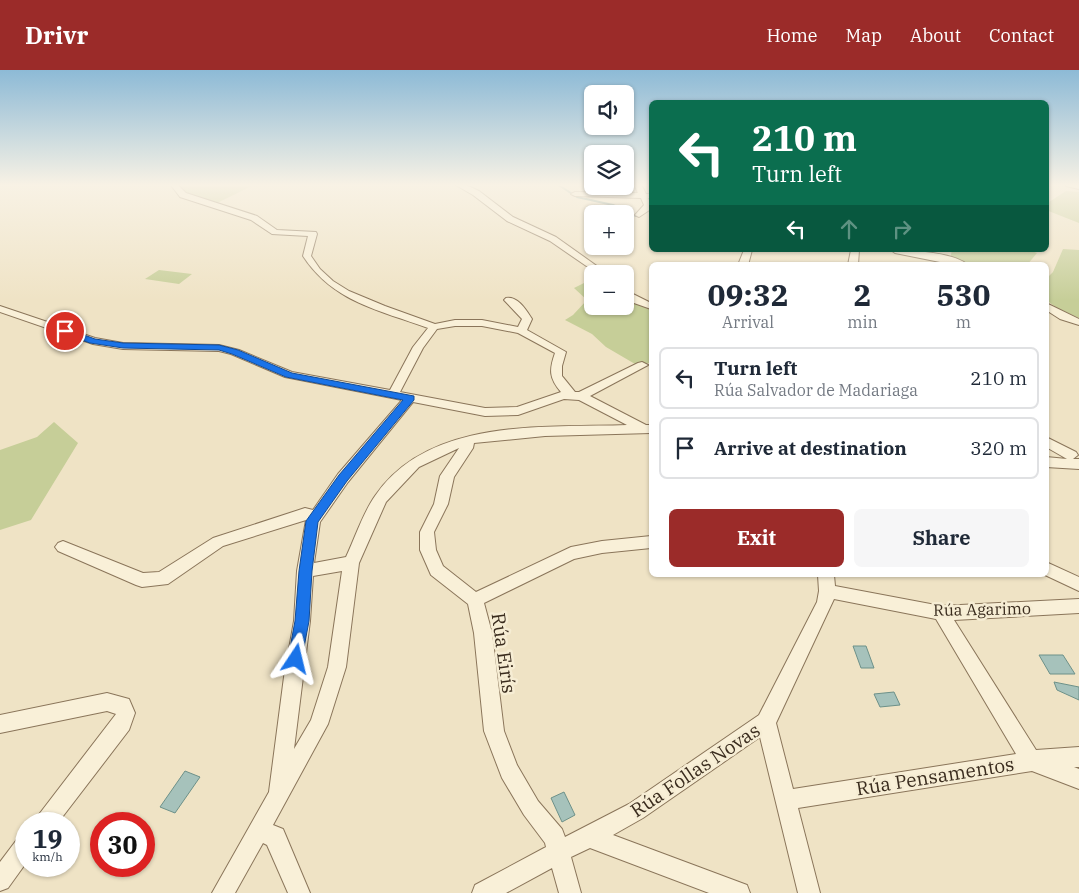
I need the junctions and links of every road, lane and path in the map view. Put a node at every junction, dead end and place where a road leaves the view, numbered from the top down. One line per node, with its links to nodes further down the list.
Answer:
1 (261, 222): 14 (street)
2 (516, 222): 7 (street)
3 (906, 252): 5 (street)
4 (948, 252): 5 (street)
5 (945, 259): 6 (street)
6 (954, 262)
7 (591, 265)
8 (634, 299): 10 (street)
9 (509, 300): 15 (street)
10 (649, 305)
11 (1049, 308): 13 (street)
12 (0, 309): 17 (street)
13 (1079, 322)
14 (434, 327): 15 (street); 17 (street)
15 (522, 331): 18 (street)
16 (642, 365): 18 (street)
17 (393, 395): 19 (street)
18 (576, 396): 19 (street); 20 (street)
19 (410, 398): 25 (street)
20 (648, 430): 21 (street)
21 (467, 441): 28 (street); 33 (street, Rúa Eirís)
22 (1049, 442): 23 (street)
23 (1075, 457): 24 (street)
24 (1049, 461)
25 (316, 516): 27 (street); 30 (street)
26 (649, 542): 33 (street)
27 (63, 547)
28 (351, 563): 30 (street); 41 (street)
29 (1049, 569): 32 (street)
30 (305, 571): 41 (street)
31 (827, 583): 35 (street, Rúa Agarimo); 36 (street, Rúa Follas Novas)
32 (1079, 584)
33 (474, 600): 46 (street, Rúa Eirís)
34 (1079, 606): 35 (street, Rúa Agarimo)
35 (941, 612): 39 (street, Rúa Pensamentos)
36 (766, 722): 42 (street); 45 (street, Rúa Follas Novas)
37 (0, 724): 43 (street)
38 (1079, 757): 39 (street)
39 (1032, 761): 40 (street); 42 (street, Rúa Pensamentos)
40 (1079, 779)
41 (278, 799): 44 (street)
42 (786, 800): 54 (street)
43 (53, 812)
44 (260, 830): 49 (street); 50 (street)
45 (590, 837): 46 (street, Rúa Follas Novas); 53 (street)
46 (559, 854): 51 (street, Rúa Follas Novas); 52 (street, Rúa Eirís)
47 (15, 860): 48 (street)
48 (0, 880)
49 (223, 893)
50 (299, 893)
51 (483, 893)
52 (570, 893)
53 (739, 893)
54 (809, 893)

